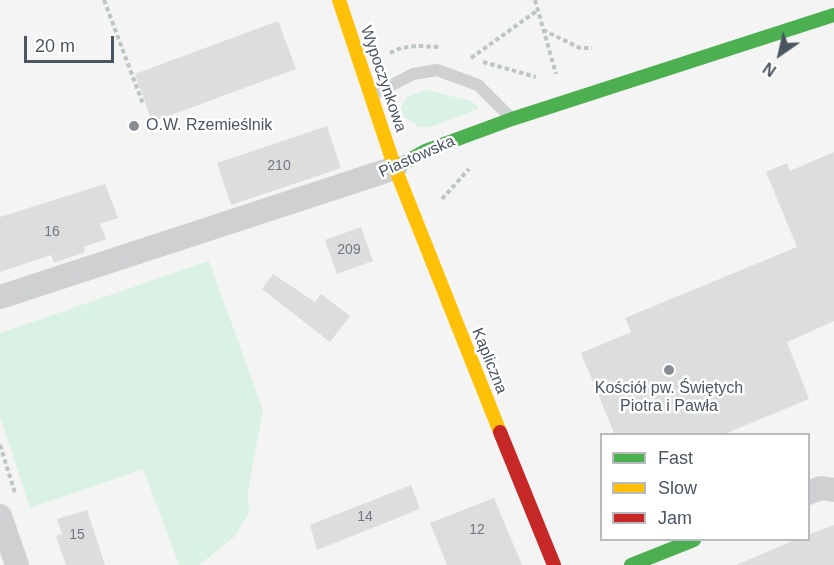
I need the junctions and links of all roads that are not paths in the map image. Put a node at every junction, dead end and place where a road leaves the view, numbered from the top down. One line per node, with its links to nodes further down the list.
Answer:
1 (339, 0): 3 (street, Wypoczynkowa)
2 (834, 15): 4 (street, Piastowska)
3 (371, 97): 4 (lane); 5 (street, Wypoczynkowa)
4 (512, 119): 5 (street, Piastowska)
5 (395, 168): 6 (street, Piastowska); 12 (street, Kapliczna)
6 (0, 297)
7 (834, 490): 8 (street)
8 (810, 492)
9 (0, 516): 11 (street)
10 (691, 541): 13 (street)
11 (17, 565)
12 (554, 565)
13 (631, 565)

